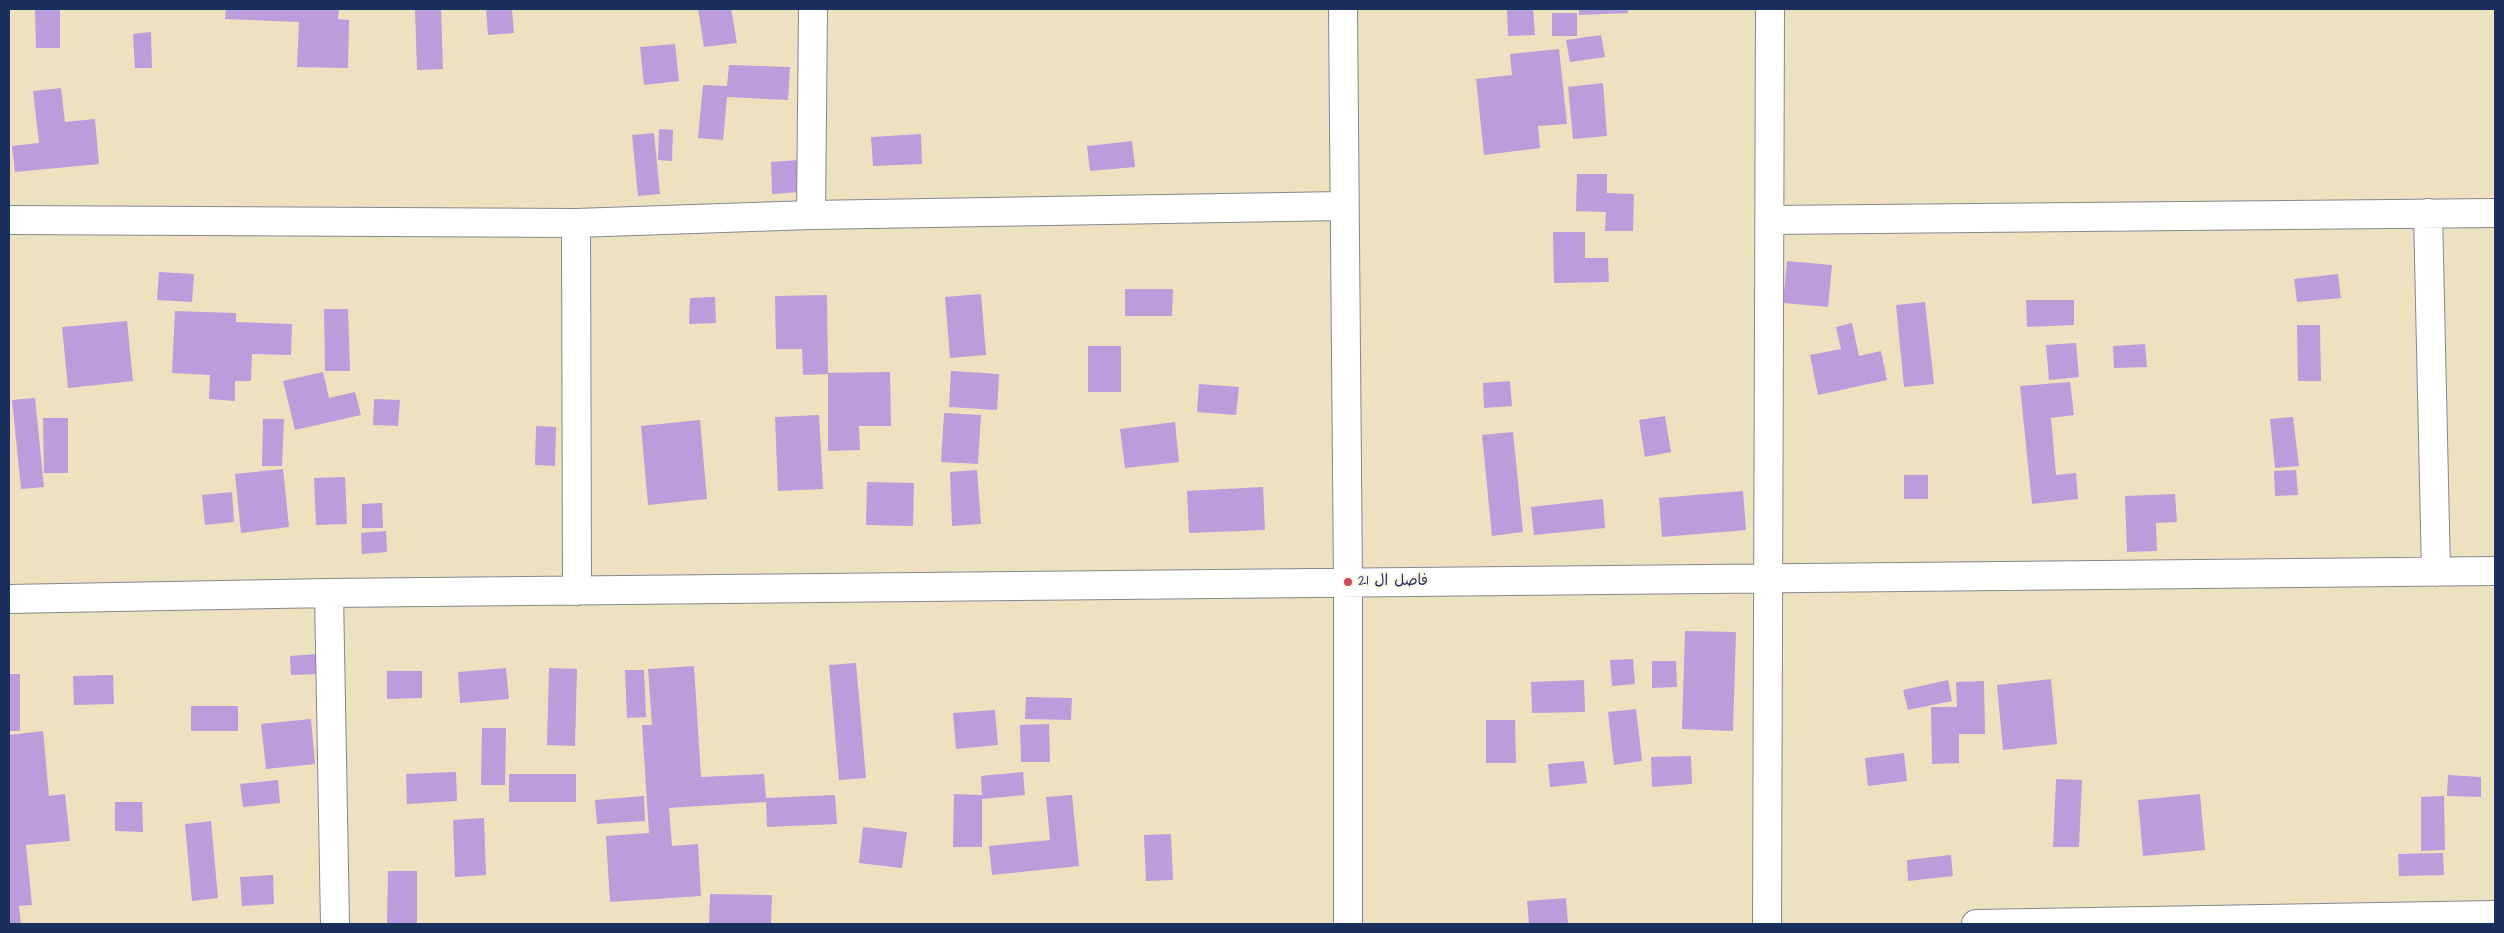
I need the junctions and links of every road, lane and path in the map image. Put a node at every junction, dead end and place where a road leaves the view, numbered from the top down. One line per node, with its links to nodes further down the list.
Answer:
1 (813, 9): 7 (street)
2 (1342, 9): 4 (street)
3 (1770, 9): 9 (street)
4 (1343, 206): 7 (street); 14 (street)
5 (2428, 213): 6 (street); 9 (street); 12 (street)
6 (2495, 213)
7 (811, 215): 10 (street)
8 (9, 220): 10 (street)
9 (1770, 220): 13 (street)
10 (576, 223): 15 (street)
11 (2495, 571): 12 (street)
12 (2436, 572): 13 (street)
13 (1767, 579): 14 (street); 21 (street)
14 (1348, 583): 15 (street); 20 (street)
15 (577, 591): 16 (street)
16 (329, 593): 17 (street); 19 (street)
17 (9, 599)
18 (2495, 915): 22 (street)
19 (335, 924)
20 (1348, 924)
21 (1767, 924)
22 (1976, 924)

